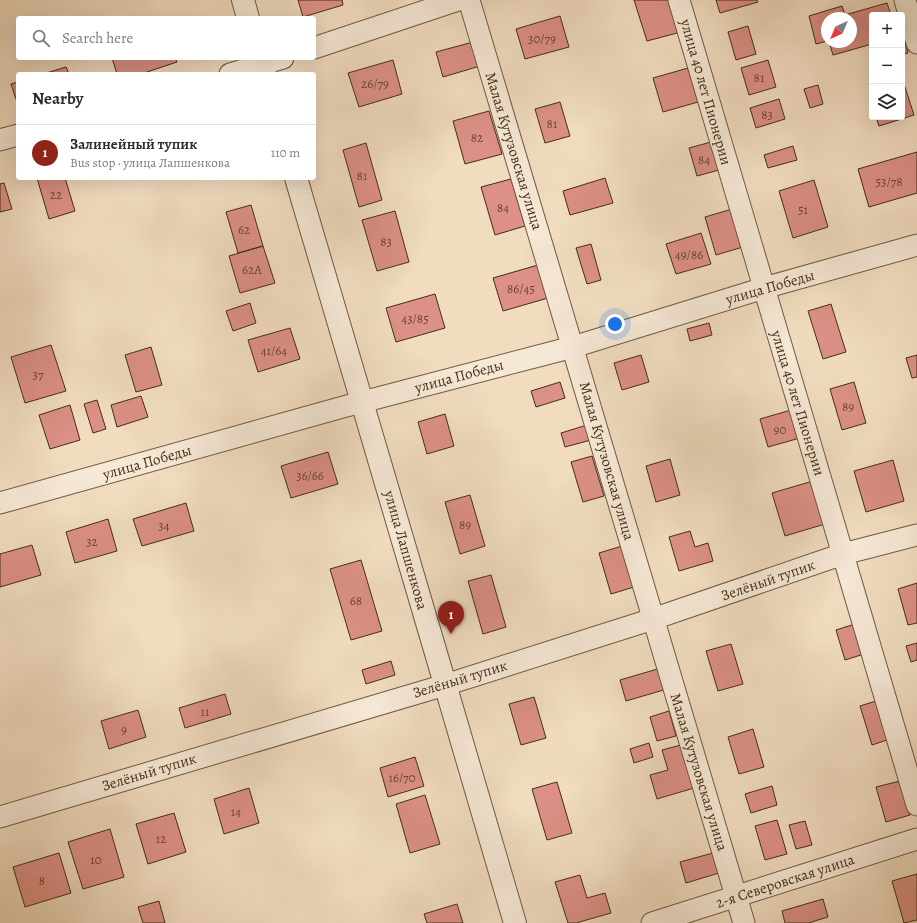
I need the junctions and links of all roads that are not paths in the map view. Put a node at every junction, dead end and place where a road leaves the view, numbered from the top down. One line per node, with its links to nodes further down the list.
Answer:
1 (243, 0): 6 (street)
2 (458, 0): 8 (street)
3 (469, 0): 17 (street, Малая Кутузовская улица)
4 (679, 0): 16 (street, улица 40 лет Пионерии)
5 (905, 0): 7 (street)
6 (247, 16)
7 (917, 43)
8 (316, 47)
9 (278, 60): 10 (street)
10 (262, 66): 11 (street)
11 (238, 72)
12 (16, 136): 13 (street)
13 (0, 140)
14 (297, 180): 18 (street, улица Лапшенкова)
15 (917, 245): 16 (street, улица Победы)
16 (764, 288): 17 (street, улица Победы); 21 (street, улица 40 лет Пионерии)
17 (573, 347): 18 (street, улица Победы); 22 (street, Малая Кутузовская улица)
18 (362, 402): 19 (street, улица Победы); 23 (street, улица Лапшенкова)
19 (0, 503)
20 (917, 535): 21 (street, Зелёный тупик)
21 (843, 554): 22 (street, Зелёный тупик); 24 (street, улица 40 лет Пионерии)
22 (653, 619): 23 (street, Зелёный тупик); 27 (street, Малая Кутузовская улица)
23 (445, 685): 25 (street, Зелёный тупик); 28 (street, улица Лапшенкова)
24 (917, 805)
25 (0, 817)
26 (917, 839): 27 (street, 2-я Северовская улица)
27 (736, 897): 29 (street, 2-я Северовская улица); 30 (street, Малая Кутузовская улица)
28 (515, 923)
29 (652, 923)
30 (744, 923)

